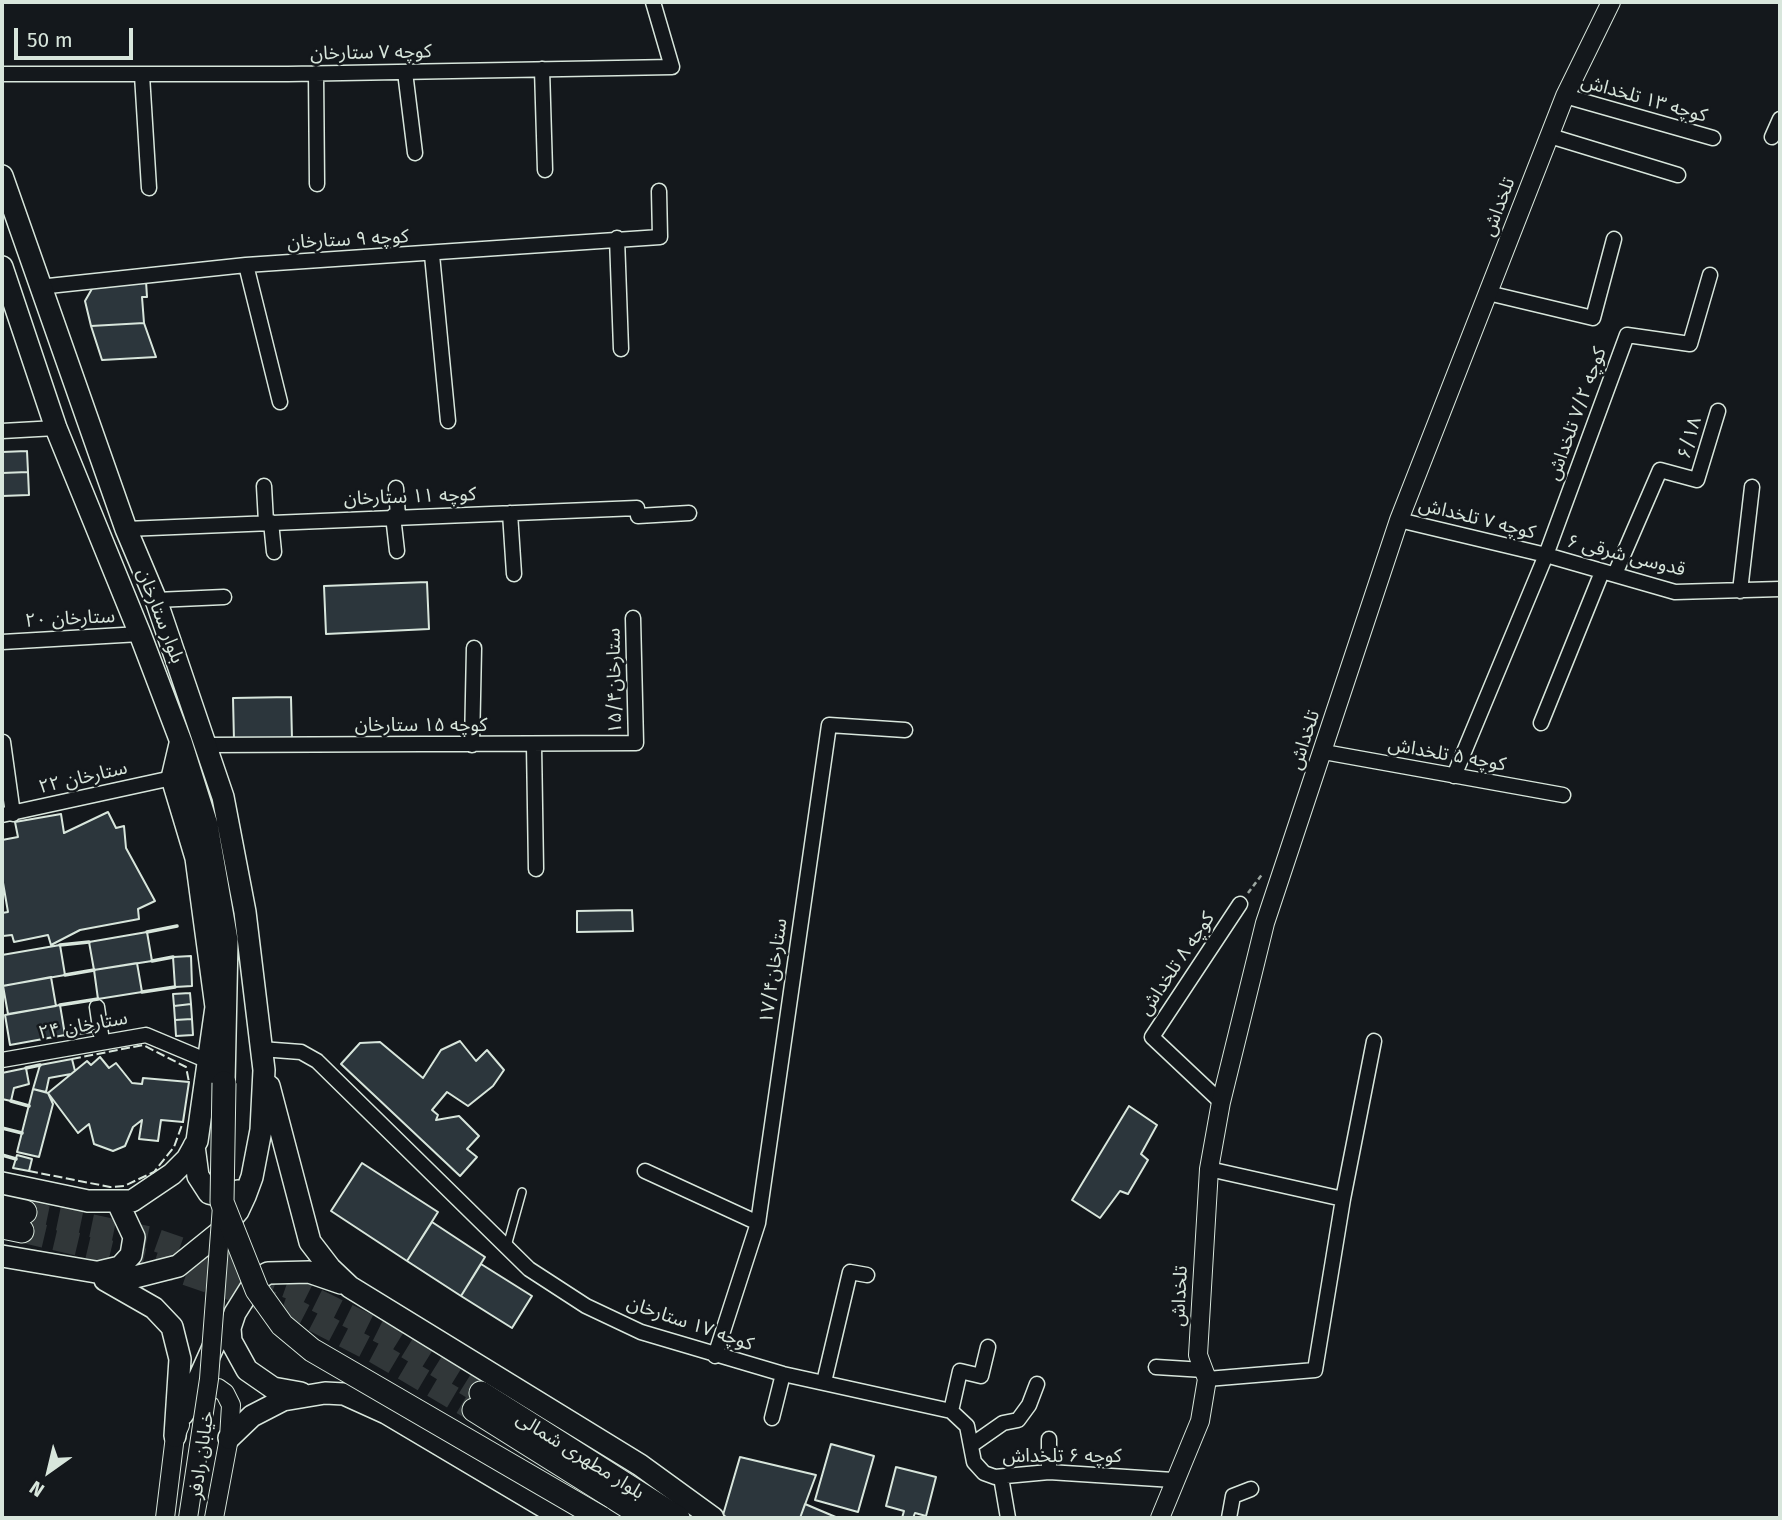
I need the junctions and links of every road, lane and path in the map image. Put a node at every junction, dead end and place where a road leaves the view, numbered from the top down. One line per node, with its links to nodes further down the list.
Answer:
1 (653, 2): 3 (street, کوچه ۷ ستارخان)
2 (1611, 2): 8 (street, تلخداش)
3 (542, 69): 4 (street, کوچه ۷ ستارخان); 14 (street)
4 (405, 72): 6 (street, کوچه ۷ ستارخان); 13 (street)
5 (2, 74): 7 (street, کوچه ۷ ستارخان)
6 (316, 74): 7 (street, کوچه ۷ ستارخان); 17 (street)
7 (142, 75): 18 (street)
8 (1565, 96): 10 (street, تلخداش); 12 (street, کوچه ۱۳ تلخداش)
9 (1780, 119): 11 (street)
10 (1550, 136): 15 (street); 27 (street, تلخداش)
11 (1772, 137)
12 (1713, 138)
13 (415, 153)
14 (545, 170)
15 (1678, 175)
16 (2, 176): 26 (main road, بلوار ستارخان)
17 (317, 184)
18 (149, 188)
19 (659, 191): 20 (street, کوچه ۹ ستارخان)
20 (617, 238): 22 (street, کوچه ۹ ستارخان); 28 (street)
21 (1614, 239): 27 (street)
22 (432, 255): 23 (street, کوچه ۹ ستارخان); 31 (street)
23 (246, 265): 26 (street, کوچه ۹ ستارخان); 29 (street)
24 (2, 268): 32 (main road, بلوار ستارخان)
25 (1710, 275): 45 (street, کوچه ۷/۲ تلخداش)
26 (39, 287): 42 (main road, بلوار ستارخان)
27 (1488, 293): 40 (street, تلخداش)
28 (621, 349)
29 (280, 402)
30 (1718, 411): 46 (street, ۶/۱۸)
31 (448, 421)
32 (56, 428): 33 (street); 53 (main road, بلوار ستارخان)
33 (2, 431)
34 (264, 486): 41 (street)
35 (1752, 487): 49 (street)
36 (397, 488): 39 (street)
37 (510, 513): 38 (street, کوچه ۱۱ ستارخان); 39 (street, کوچه ۱۱ ستارخان); 47 (street)
38 (689, 513)
39 (396, 516): 41 (street, کوچه ۱۱ ستارخان); 43 (street)
40 (1399, 520): 45 (street, کوچه ۷ تلخداش); 64 (street, تلخداش)
41 (268, 522): 42 (street, کوچه ۱۱ ستارخان); 44 (street)
42 (126, 529): 51 (main road, بلوار ستارخان)
43 (397, 551)
44 (274, 552)
45 (1546, 555): 46 (street, قدوسی شرقی ۶); 65 (street)
46 (1609, 573): 49 (street, قدوسی شرقی ۶); 56 (street)
47 (514, 574)
48 (1780, 589): 49 (street, قدوسی شرقی ۶)
49 (1740, 591)
50 (224, 597): 51 (street)
51 (156, 600): 61 (main road, بلوار ستارخان)
52 (633, 618): 60 (street, ستارخان۱۵/۴)
53 (140, 634): 54 (street, ۲۰ ستارخان); 59 (main road, بلوار ستارخان)
54 (2, 642)
55 (474, 648): 62 (street)
56 (1541, 723)
57 (905, 730): 90 (street, ستارخان۱۷/۴)
58 (3, 742): 68 (street)
59 (181, 742): 66 (main road); 77 (main road, بلوار ستارخان)
60 (636, 743): 63 (street, کوچه ۱۵ ستارخان)
61 (206, 745): 62 (street, کوچه ۱۵ ستارخان); 75 (main road, بلوار ستارخان)
62 (472, 745): 63 (street, کوچه ۱۵ ستارخان)
63 (534, 745): 69 (street)
64 (1324, 752): 65 (street, کوچه ۵ تلخداش); 78 (street, تلخداش)
65 (1454, 776): 67 (street, کوچه ۵ تلخداش)
66 (173, 778): 68 (street, ۲۲ ستارخان); 76 (main road)
67 (1563, 795)
68 (7, 814)
69 (536, 869)
70 (1240, 904): 78 (street, کوچه ۸ تلخداش)
71 (97, 1007): 72 (street)
72 (102, 1041): 74 (street, ۲۴ ستارخان); 76 (street, ۲۴ ستارخان)
73 (1374, 1041): 85 (street)
74 (2, 1060)
75 (263, 1060): 80 (main road); 91 (street, کوچه ۱۷ ستارخان); 95 (main road)
76 (208, 1061): 79 (main road)
77 (224, 1083): 86 (main road, bridge)
78 (1221, 1102): 81 (street, تلخداش)
79 (194, 1146): 80 (main road); 87 (main road)
80 (253, 1167): 93 (main road)
81 (1209, 1169): 85 (street); 101 (street, تلخداش)
82 (645, 1171): 90 (street)
83 (2, 1183): 87 (main road)
84 (522, 1192): 91 (lane)
85 (1343, 1199): 101 (street)
86 (222, 1202): 117 (street, bridge); 120 (main road, bridge)
87 (118, 1203): 93 (main road)
88 (2, 1207): 89 (main road)
89 (16, 1223)
90 (758, 1223): 98 (street, ستارخان۱۷/۴)
91 (507, 1247): 98 (street, کوچه ۱۷ ستارخان)
92 (2, 1256): 93 (main road)
93 (90, 1273): 107 (main road)
94 (867, 1275): 102 (street)
95 (350, 1287): 96 (main road); 123 (main road)
96 (235, 1312): 104 (main road); 107 (main road)
97 (988, 1347): 105 (street)
98 (715, 1356): 100 (street, کوچه ۱۷ ستارخان)
99 (1156, 1367): 101 (street)
100 (783, 1374): 102 (street, کوچه ۱۷ ستارخان); 106 (street)
101 (1205, 1375): 113 (street, تلخداش)
102 (824, 1382): 105 (street, کوچه ۱۷ ستارخان)
103 (1037, 1384): 110 (street)
104 (325, 1393): 108 (main road); 115 (main road)
105 (951, 1411): 110 (street)
106 (772, 1418)
107 (175, 1436): 108 (street, خیابان رادفر); 116 (street, خیابان رادفر)
108 (229, 1438): 118 (street, خیابان رادفر)
109 (1049, 1439): 111 (street)
110 (973, 1444): 112 (street, کوچه ۶ تلخداش)
111 (1049, 1472): 112 (street, کوچه ۶ تلخداش); 113 (street, کوچه ۶ تلخداش)
112 (1001, 1477): 124 (street)
113 (1173, 1480): 125 (street, تلخداش)
114 (1251, 1489): 126 (street)
115 (534, 1511): 119 (main road)
116 (165, 1518)
117 (188, 1518)
118 (214, 1518)
119 (563, 1518)
120 (601, 1518)
121 (646, 1518): 122 (main road, بلوار مطهرى شمالى)
122 (678, 1518)
123 (713, 1518)
124 (1008, 1518)
125 (1160, 1518)
126 (1228, 1518)

